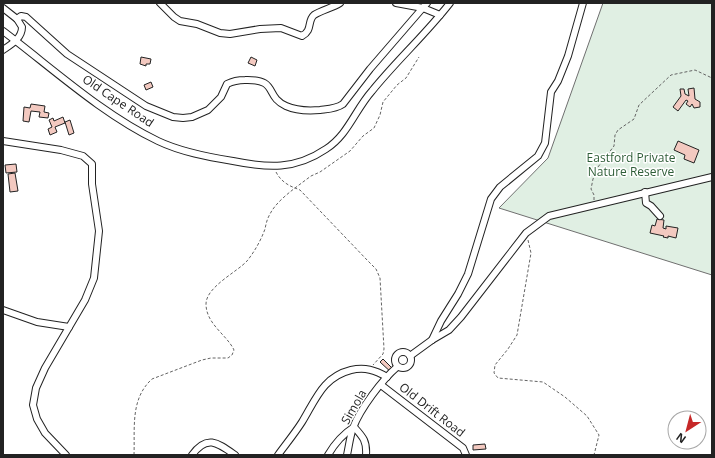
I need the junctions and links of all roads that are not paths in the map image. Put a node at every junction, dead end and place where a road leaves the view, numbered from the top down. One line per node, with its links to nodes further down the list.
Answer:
1 (160, 3): 2 (street)
2 (340, 3)
3 (396, 3): 6 (street)
4 (450, 3): 8 (street, Old Cape Road)
5 (583, 3): 19 (street)
6 (425, 6): 8 (street); 9 (street)
7 (3, 8): 9 (street)
8 (440, 15): 11 (street, Old Cape Road)
9 (17, 19): 11 (street)
10 (3, 30): 11 (street, Old Cape Road)
11 (16, 40): 12 (street)
12 (3, 50)
13 (3, 141): 18 (street)
14 (712, 177): 15 (street)
15 (645, 192): 16 (street); 19 (street)
16 (660, 216)
17 (3, 310): 18 (street)
18 (69, 327): 25 (street)
19 (432, 340): 20 (street)
20 (410, 356): 21 (street); 21 (street)
21 (397, 367): 22 (street, Simola)
22 (388, 376): 23 (street, Simola); 28 (street)
23 (381, 385): 24 (street, Simola); 32 (street, Old Drift Road)
24 (354, 426): 29 (street); 30 (street, Simola); 31 (street)
25 (66, 455)
26 (192, 455): 27 (street)
27 (235, 455)
28 (278, 455)
29 (328, 455)
30 (347, 455)
31 (366, 455)
32 (466, 455)

